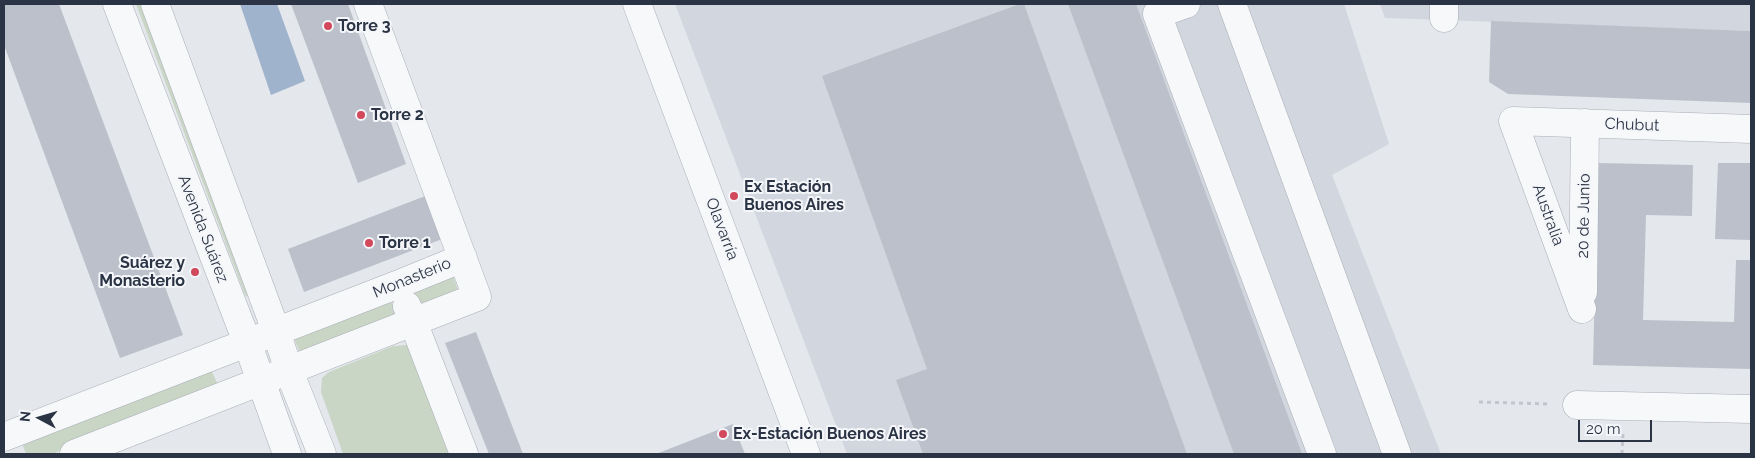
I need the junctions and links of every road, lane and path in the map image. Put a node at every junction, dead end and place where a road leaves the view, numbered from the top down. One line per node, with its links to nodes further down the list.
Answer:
1 (117, 4): 15 (street, Avenida Suárez)
2 (155, 4): 14 (street, Avenida Suárez)
3 (368, 4): 10 (street)
4 (637, 4): 26 (street, Olavarría)
5 (1186, 4): 27 (street)
6 (1232, 4): 28 (street)
7 (1514, 121): 8 (street, Chubut); 12 (street, Australia)
8 (1585, 123): 9 (street, Chubut); 12 (street, 20 de Junio)
9 (1751, 129)
10 (463, 258): 11 (street, Monasterio); 13 (street, Monasterio)
11 (399, 284): 13 (street); 14 (street, Monasterio)
12 (1582, 309)
13 (414, 322): 16 (street, Monasterio); 25 (street)
14 (276, 331): 15 (street, Monasterio); 16 (street, Avenida Suárez)
15 (247, 342): 17 (street, Avenida Suárez); 21 (street, Monasterio)
16 (289, 371): 17 (street, Monasterio); 24 (street, Avenida Suárez)
17 (261, 382): 22 (street, Monasterio); 23 (street, Avenida Suárez)
18 (1479, 402): 19 (path)
19 (1577, 405): 20 (street)
20 (1751, 408)
21 (8, 437)
22 (74, 454)
23 (287, 454)
24 (322, 454)
25 (464, 454)
26 (806, 454)
27 (1322, 454)
28 (1397, 454)

